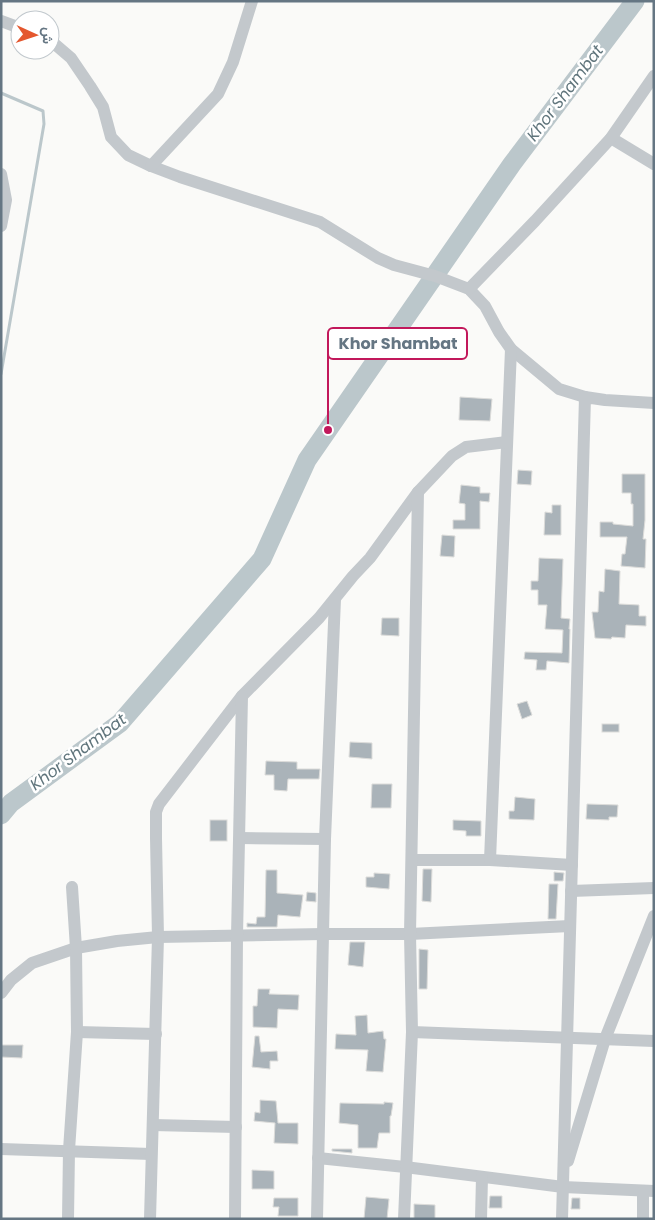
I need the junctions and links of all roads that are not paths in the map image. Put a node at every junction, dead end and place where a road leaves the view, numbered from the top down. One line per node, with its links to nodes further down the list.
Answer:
1 (252, 1): 6 (street)
2 (60, 49): 6 (street)
3 (654, 76): 4 (street)
4 (611, 138): 5 (street); 9 (street)
5 (654, 164)
6 (151, 166): 9 (street)
7 (1, 174): 8 (street)
8 (1, 226)
9 (469, 289): 10 (street)
10 (511, 349): 11 (street); 13 (street)
11 (586, 397): 12 (street); 21 (street)
12 (654, 403)
13 (507, 442): 14 (street); 20 (street)
14 (418, 492): 15 (street); 19 (street)
15 (335, 599): 16 (street); 18 (street)
16 (242, 696): 17 (street); 30 (street)
17 (240, 838): 18 (street); 29 (street)
18 (325, 839): 27 (street)
19 (412, 860): 20 (street); 28 (street)
20 (490, 860): 21 (street)
21 (572, 866): 24 (street)
22 (72, 888): 31 (street)
23 (654, 888): 24 (street)
24 (571, 891): 26 (street)
25 (654, 916): 37 (street)
26 (570, 926): 28 (street); 36 (street)
27 (323, 934): 28 (street); 29 (street); 44 (street)
28 (410, 934): 34 (street)
29 (237, 936): 30 (street); 40 (street)
30 (158, 937): 31 (street); 35 (street)
31 (76, 948): 32 (street); 33 (street)
32 (1, 993)
33 (77, 1032): 35 (street); 42 (street)
34 (412, 1032): 36 (street); 45 (street)
35 (156, 1034): 39 (street)
36 (567, 1038): 37 (street); 47 (street)
37 (605, 1039): 38 (street); 47 (street)
38 (654, 1041)
39 (153, 1125): 40 (street); 43 (street)
40 (236, 1126): 51 (street)
41 (1, 1148): 42 (street)
42 (69, 1150): 43 (street); 49 (street)
43 (151, 1154): 50 (street)
44 (318, 1158): 45 (street); 52 (street)
45 (405, 1167): 46 (street); 53 (street)
46 (482, 1178): 47 (street); 54 (street)
47 (563, 1182): 48 (street); 55 (street)
48 (649, 1191): 56 (street)
49 (68, 1219)
50 (150, 1219)
51 (235, 1219)
52 (317, 1219)
53 (404, 1219)
54 (481, 1219)
55 (562, 1219)
56 (643, 1219)

